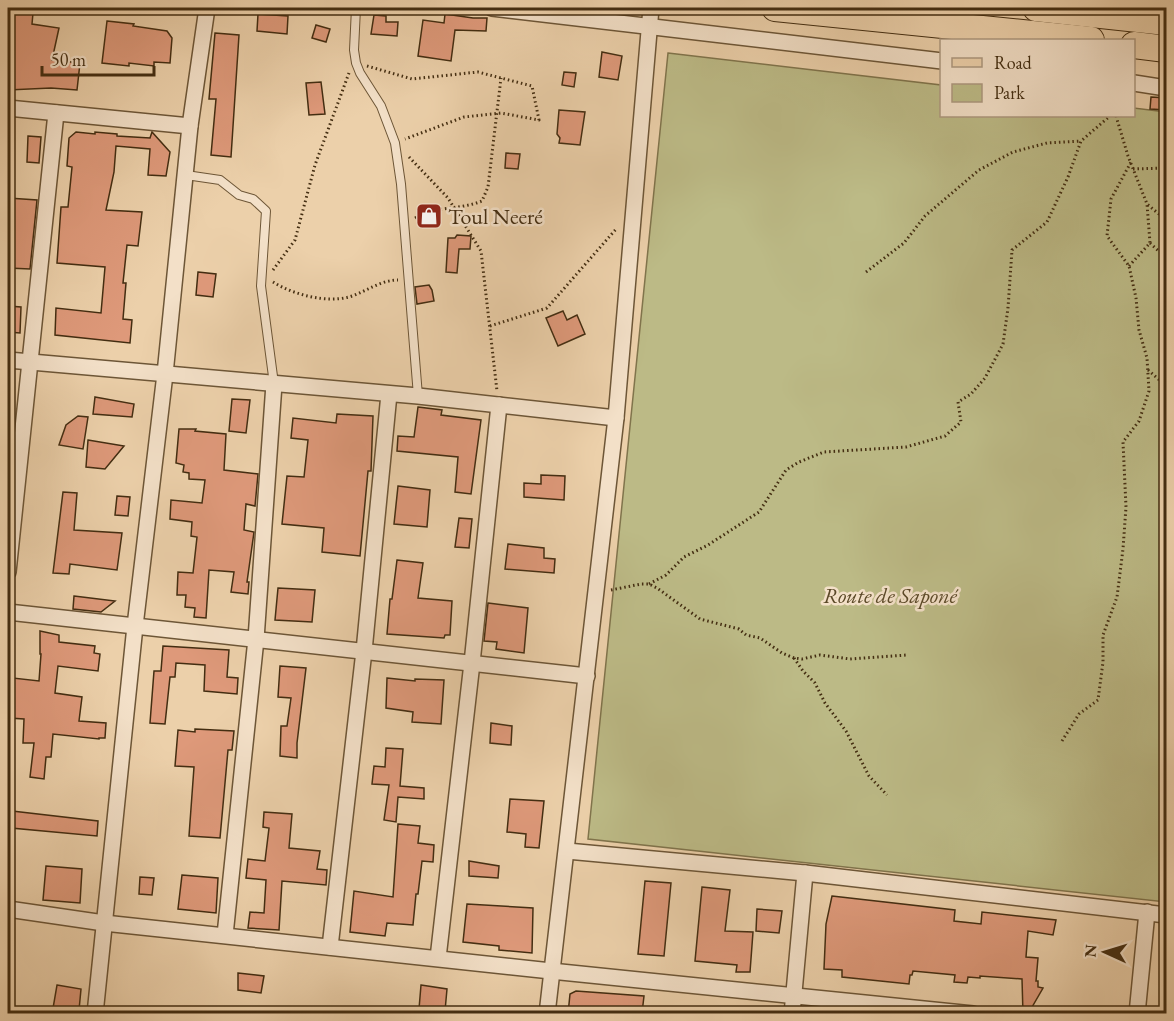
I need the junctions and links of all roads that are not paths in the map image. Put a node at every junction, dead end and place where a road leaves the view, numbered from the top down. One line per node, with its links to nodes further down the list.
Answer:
1 (207, 8): 17 (street)
2 (356, 8): 24 (lane)
3 (492, 8): 8 (street)
4 (651, 8): 8 (street)
5 (775, 8): 9 (main road)
6 (1036, 8): 7 (main road)
7 (1167, 22)
8 (649, 27): 12 (street); 26 (street)
9 (1081, 39)
10 (1135, 45): 11 (main road)
11 (1167, 49)
12 (940, 61)
13 (1135, 83): 14 (street)
14 (1167, 88)
15 (8, 108): 16 (street)
16 (56, 113): 17 (street); 20 (street)
17 (190, 126): 18 (street)
18 (186, 175): 21 (street); 22 (lane)
19 (8, 360): 20 (street)
20 (31, 362): 21 (street); 27 (street)
21 (165, 375): 22 (street); 29 (street)
22 (274, 384): 23 (street); 30 (street)
23 (389, 394): 24 (street); 31 (street)
24 (418, 396): 25 (street)
25 (499, 405): 26 (street); 32 (street)
26 (616, 418): 33 (street)
27 (8, 572)
28 (8, 612): 29 (street)
29 (135, 626): 30 (street); 39 (street)
30 (256, 639): 31 (street); 40 (street)
31 (364, 651): 32 (street); 41 (street)
32 (472, 663): 33 (street); 42 (street)
33 (587, 676): 34 (street)
34 (567, 851): 35 (street); 43 (street)
35 (805, 873): 37 (street); 44 (street)
36 (8, 909): 39 (street)
37 (1147, 912): 38 (street); 49 (street)
38 (1167, 915)
39 (104, 922): 40 (street); 45 (street)
40 (225, 935): 41 (street)
41 (330, 947): 42 (street)
42 (438, 958): 43 (street)
43 (551, 971): 44 (street); 46 (street)
44 (794, 995): 47 (street); 48 (street)
45 (95, 1014)
46 (547, 1014)
47 (792, 1014)
48 (973, 1014)
49 (1137, 1014)

